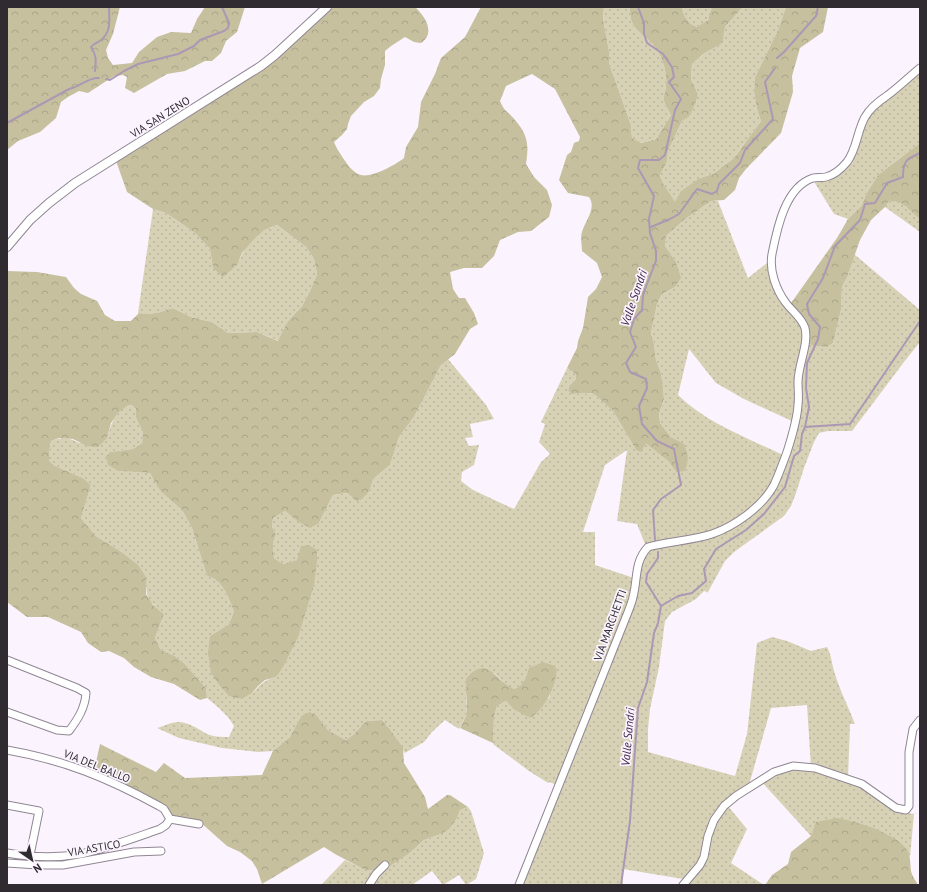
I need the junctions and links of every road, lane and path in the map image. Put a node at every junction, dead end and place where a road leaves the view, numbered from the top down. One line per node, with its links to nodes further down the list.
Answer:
1 (327, 7): 3 (street, VIA SAN ZENO)
2 (920, 68): 17 (street, VIA MARCHETTI)
3 (7, 247)
4 (7, 660): 5 (street)
5 (7, 712)
6 (920, 720): 18 (street)
7 (7, 750): 9 (street, VIA DEL BALLO)
8 (7, 806): 13 (street)
9 (170, 819): 10 (street); 13 (street)
10 (199, 824)
11 (161, 852): 14 (street, VIA ASTICO)
12 (7, 853): 13 (street)
13 (30, 855)
14 (7, 863)
15 (385, 865): 16 (street)
16 (369, 885)
17 (519, 885)
18 (683, 885)

